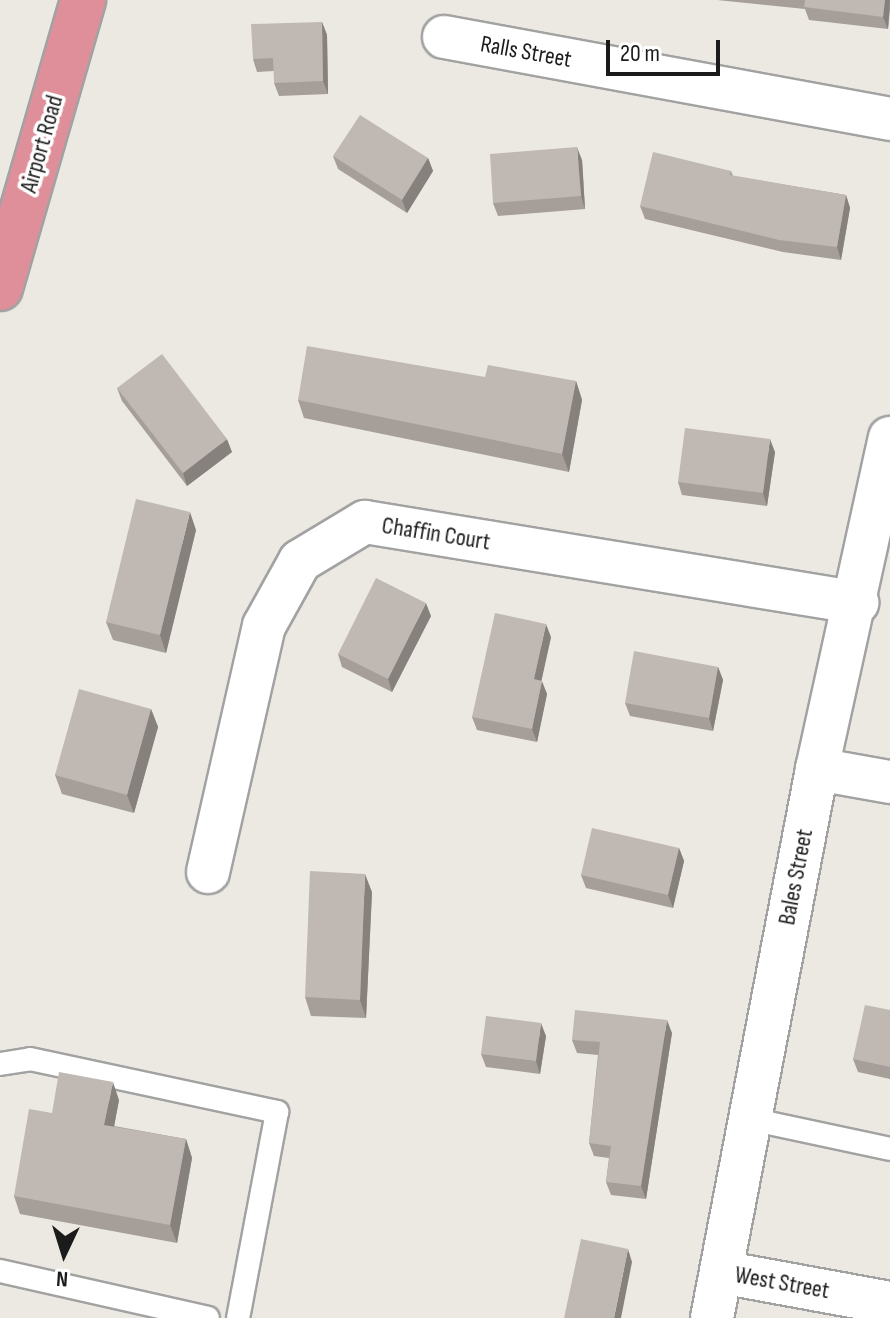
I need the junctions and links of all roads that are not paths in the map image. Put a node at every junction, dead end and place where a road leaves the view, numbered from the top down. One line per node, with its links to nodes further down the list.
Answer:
1 (83, 0): 4 (highway, Airport Road)
2 (444, 37): 3 (street, Ralls Street)
3 (890, 119)
4 (0, 288)
5 (890, 438): 6 (street, Bales Street)
6 (857, 603): 7 (street, Bales Street); 9 (street, Chaffin Court)
7 (817, 769): 8 (street); 11 (street, Bales Street)
8 (890, 782)
9 (208, 872)
10 (0, 1064): 17 (lane)
11 (750, 1119): 12 (lane); 14 (street, Bales Street)
12 (890, 1149)
13 (0, 1271): 16 (lane)
14 (721, 1272): 15 (street, West Street); 18 (street, Bales Street)
15 (890, 1303)
16 (208, 1318)
17 (238, 1318)
18 (712, 1318)

